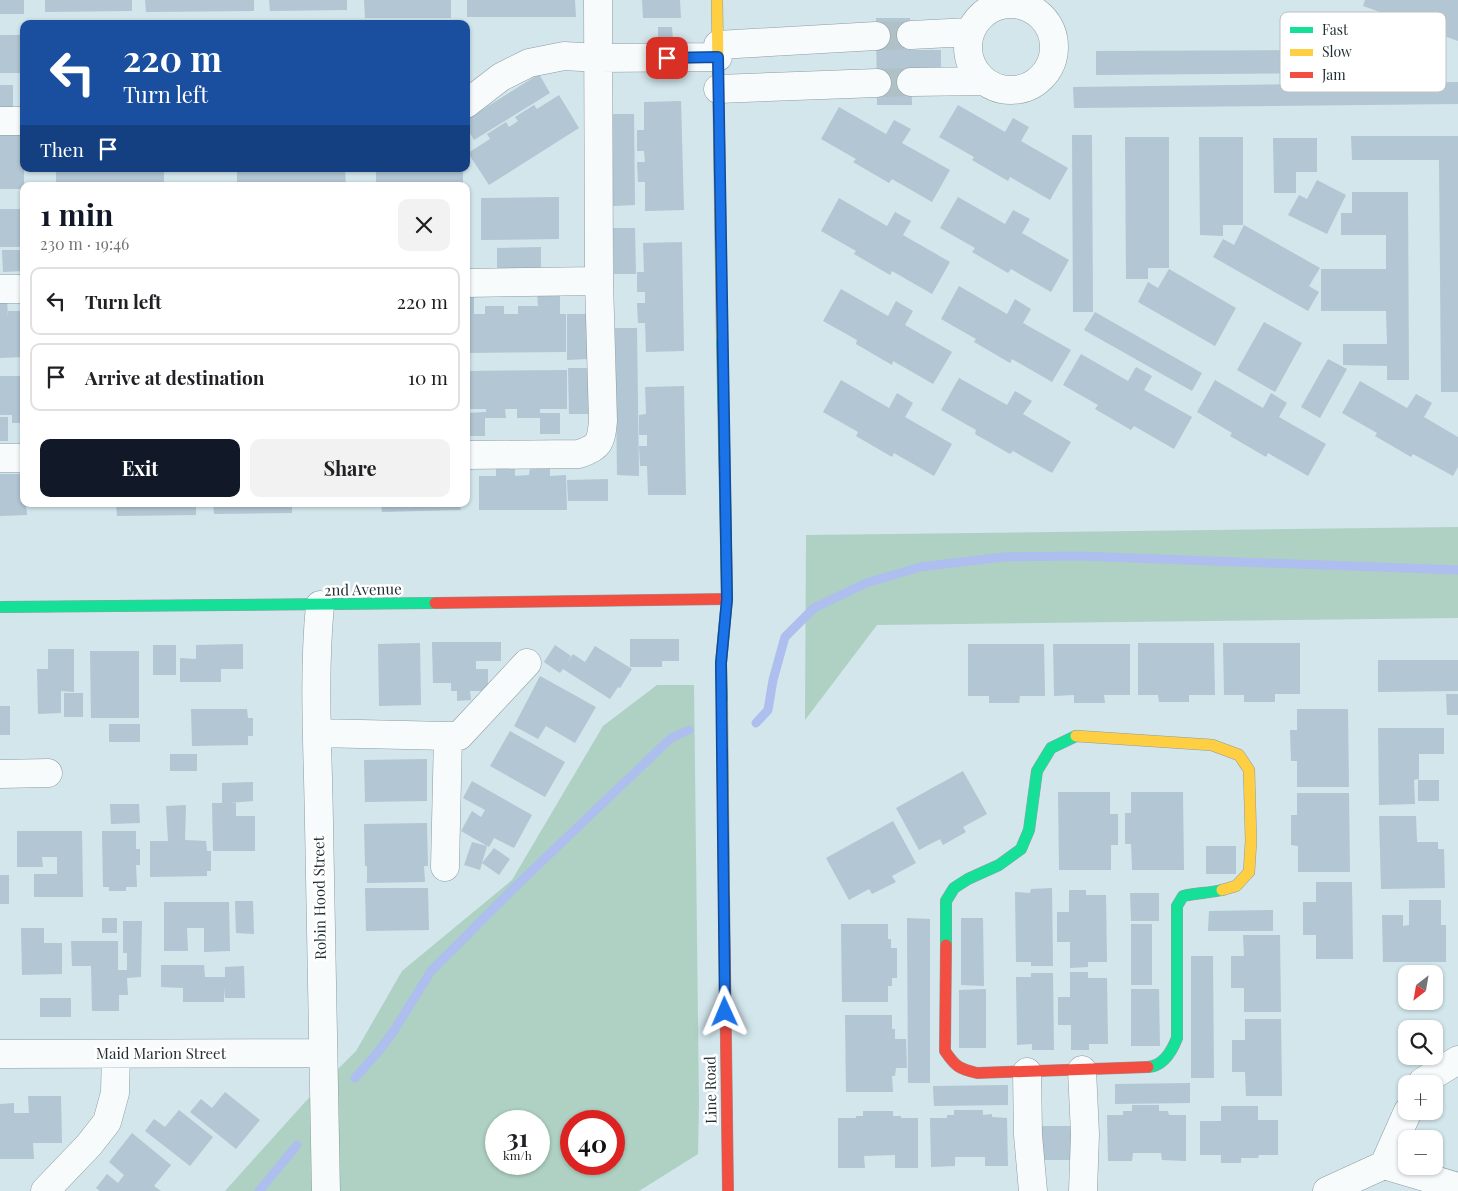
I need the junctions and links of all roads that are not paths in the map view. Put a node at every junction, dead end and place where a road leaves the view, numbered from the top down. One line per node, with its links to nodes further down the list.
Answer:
1 (598, 0): 7 (street)
2 (718, 0): 6 (street, Line Road)
3 (970, 32): 4 (street); 8 (street); 8 (street)
4 (911, 35)
5 (876, 36): 6 (street)
6 (718, 51): 7 (street); 11 (street, Line Road)
7 (599, 58): 12 (street); 15 (street)
8 (984, 80): 9 (street)
9 (911, 82)
10 (877, 83): 11 (street)
11 (718, 89): 22 (street, Line Road)
12 (470, 101)
13 (0, 121): 14 (street)
14 (20, 121)
15 (599, 281): 16 (street); 19 (street)
16 (470, 283)
17 (0, 289): 18 (street)
18 (20, 289)
19 (470, 455)
20 (0, 458): 21 (street)
21 (20, 458)
22 (727, 599): 23 (street, 2nd Avenue); 43 (street, Line Road)
23 (320, 605): 24 (street, 2nd Avenue); 26 (street, Robin Hood Street)
24 (0, 607)
25 (527, 663): 27 (street)
26 (317, 733): 27 (street); 31 (street, Robin Hood Street)
27 (448, 736): 30 (street)
28 (48, 773): 29 (street)
29 (0, 774)
30 (446, 867)
31 (322, 1053): 33 (street, Maid Marion Street); 42 (street, Robin Hood Street)
32 (0, 1054): 33 (street, Maid Marion Street)
33 (116, 1054): 41 (street)
34 (1458, 1060): 37 (street)
35 (1082, 1070): 36 (street); 36 (street); 45 (street)
36 (1027, 1072): 44 (street)
37 (1433, 1075)
38 (1404, 1120): 39 (street)
39 (1384, 1165): 40 (street); 46 (street)
40 (1458, 1187)
41 (46, 1191)
42 (326, 1191)
43 (728, 1191)
44 (1033, 1191)
45 (1083, 1191)
46 (1328, 1191)

